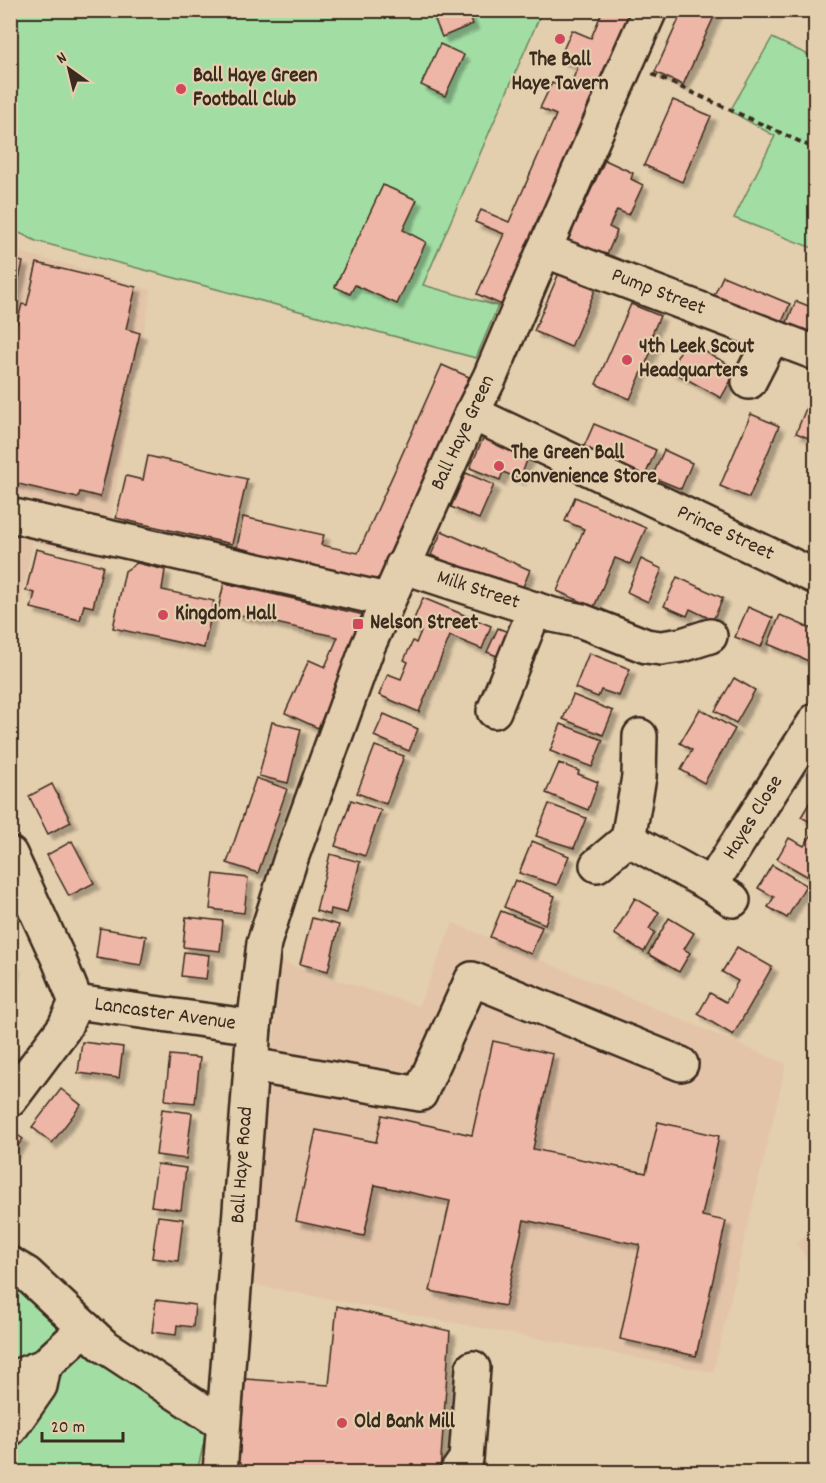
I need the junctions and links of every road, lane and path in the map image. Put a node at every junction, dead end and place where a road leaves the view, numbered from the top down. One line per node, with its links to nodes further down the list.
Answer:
1 (650, 10): 2 (street, Ball Haye Green)
2 (627, 63): 3 (path); 4 (street, Ball Haye Green)
3 (816, 148)
4 (544, 250): 5 (street, Pump Street); 8 (street, Ball Haye Green)
5 (772, 337): 6 (street, Pump Street); 7 (street)
6 (816, 353)
7 (749, 382)
8 (472, 413): 10 (street, Ball Haye Green); 11 (street, Prince Street)
9 (10, 515): 12 (street)
10 (402, 566): 12 (street, Ball Haye Green); 13 (street, Milk Street)
11 (816, 577)
12 (387, 600): 20 (street, Ball Haye Green)
13 (544, 612): 14 (street, Milk Street); 15 (street)
14 (710, 636)
15 (494, 711)
16 (816, 720): 18 (street, Hayes Close)
17 (640, 736): 18 (street)
18 (628, 839): 21 (street)
19 (10, 854): 22 (street, Lancaster Avenue)
20 (290, 861): 23 (street, Ball Haye Road)
21 (597, 865)
22 (76, 1002): 23 (street, Lancaster Avenue); 26 (street, Lancaster Avenue)
23 (254, 1027): 25 (street, Ball Haye Road)
24 (681, 1064): 25 (street)
25 (251, 1065): 32 (street, Ball Haye Road)
26 (10, 1100)
27 (10, 1264): 28 (street)
28 (85, 1328): 29 (street); 32 (street)
29 (44, 1366): 31 (street); 33 (street)
30 (473, 1368): 35 (street)
31 (10, 1379)
32 (224, 1424): 34 (street, Ball Haye Road)
33 (10, 1429)
34 (220, 1473)
35 (457, 1473)

